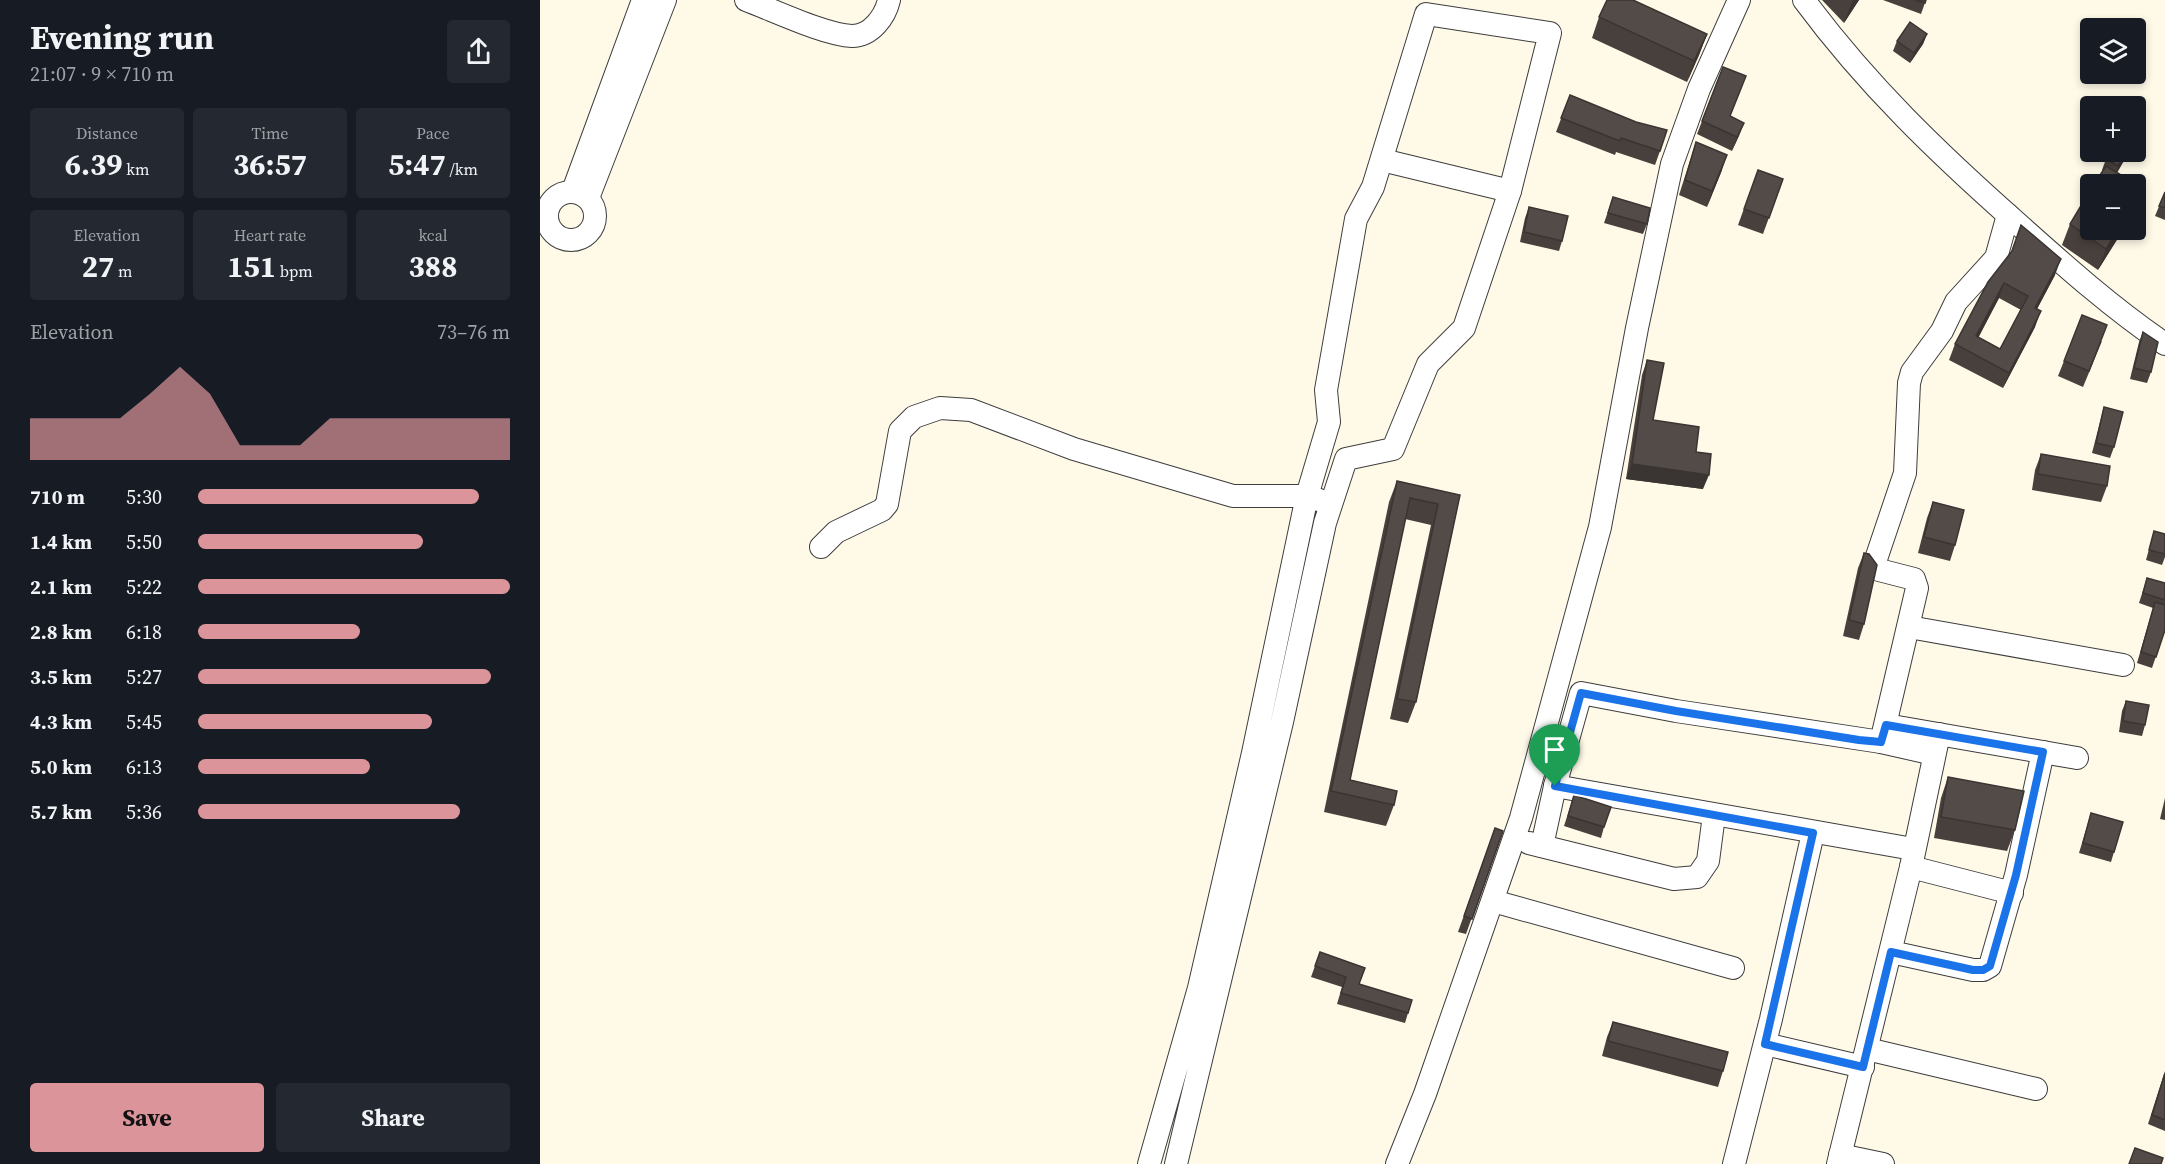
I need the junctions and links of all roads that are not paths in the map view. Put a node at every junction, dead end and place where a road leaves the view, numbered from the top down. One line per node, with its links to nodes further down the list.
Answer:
1 (644, 0): 9 (street)
2 (665, 0): 9 (street)
3 (746, 0): 4 (street)
4 (889, 0)
5 (1739, 0): 26 (street)
6 (1804, 0): 11 (street)
7 (1382, 160): 8 (street); 8 (street); 14 (street)
8 (1510, 191): 15 (street)
9 (580, 194): 10 (street); 12 (street)
10 (545, 201): 12 (street)
11 (2008, 215): 13 (street); 17 (street)
12 (544, 225)
13 (2165, 344)
14 (1307, 496): 15 (street); 16 (street); 37 (street)
15 (1331, 506): 38 (street)
16 (821, 547)
17 (1909, 627): 18 (street); 19 (street)
18 (2122, 665)
19 (1883, 733): 20 (street); 23 (street)
20 (1936, 744): 21 (street); 28 (street)
21 (2043, 752): 22 (street); 29 (street)
22 (2077, 758)
23 (1555, 786): 24 (street); 27 (street)
24 (1714, 815): 25 (street); 27 (street)
25 (1813, 833): 28 (street); 33 (street)
26 (1514, 839): 27 (street); 30 (street)
27 (1542, 846)
28 (1912, 858): 29 (street); 31 (street)
29 (2012, 893): 31 (street)
30 (1492, 901): 32 (street); 39 (street)
31 (1891, 952): 34 (street)
32 (1734, 968)
33 (1765, 1044): 34 (street); 40 (street)
34 (1865, 1058): 35 (street); 36 (street)
35 (2036, 1089)
36 (1839, 1160): 41 (street)
37 (1149, 1164)
38 (1176, 1164)
39 (1397, 1164)
40 (1734, 1164)
41 (1883, 1164)

